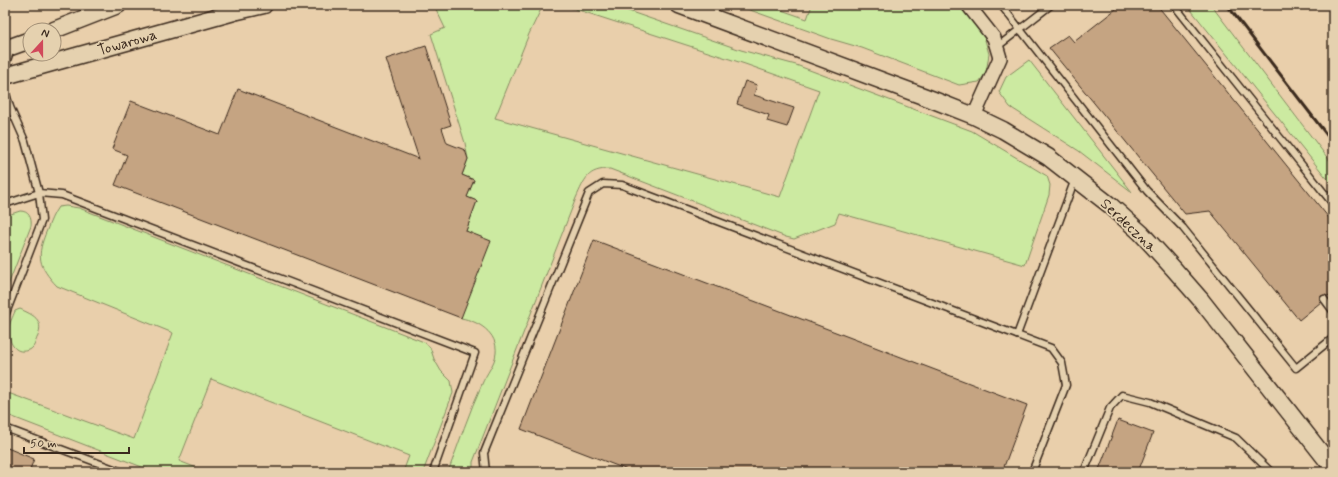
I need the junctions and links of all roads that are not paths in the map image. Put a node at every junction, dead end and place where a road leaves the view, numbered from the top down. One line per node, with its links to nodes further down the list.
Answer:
1 (118, 5): 9 (street)
2 (264, 5): 8 (street, Towarowa)
3 (679, 5): 17 (street, Serdeczna)
4 (968, 5): 12 (street)
5 (1001, 5): 10 (lane)
6 (1052, 5): 10 (lane)
7 (1174, 5): 21 (lane)
8 (241, 8): 15 (street, Towarowa)
9 (62, 27)
10 (1020, 29): 12 (lane); 26 (lane)
11 (22, 43): 13 (street)
12 (997, 47): 17 (street)
13 (8, 48): 14 (lane)
14 (5, 66)
15 (5, 76)
16 (5, 90): 19 (lane)
17 (974, 116): 18 (street, Serdeczna)
18 (1076, 178): 25 (lane); 28 (street, Serdeczna)
19 (38, 193): 20 (lane); 24 (lane); 30 (lane)
20 (5, 204)
21 (1333, 204)
22 (1324, 299): 23 (lane)
23 (1333, 310)
24 (5, 316)
25 (1017, 335): 31 (lane); 32 (lane)
26 (1333, 338)
27 (5, 428): 29 (lane)
28 (1333, 468)
29 (122, 472)
30 (434, 472)
31 (486, 472)
32 (1032, 472)
33 (1084, 472): 34 (lane)
34 (1271, 472)

